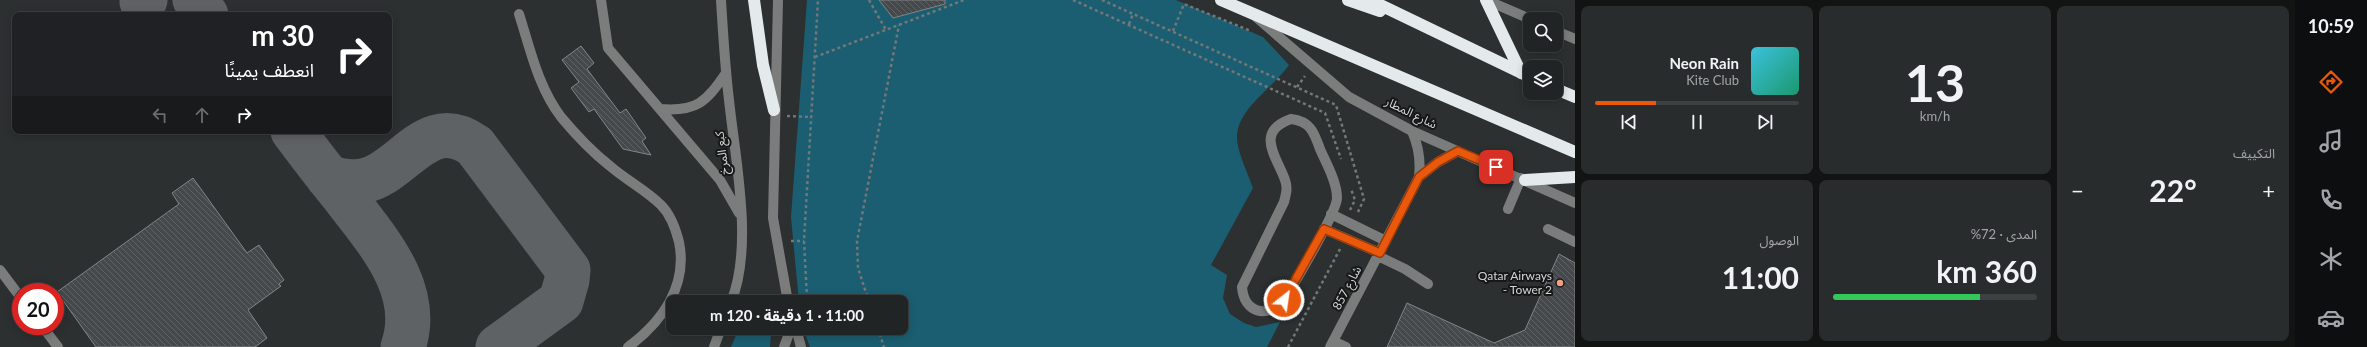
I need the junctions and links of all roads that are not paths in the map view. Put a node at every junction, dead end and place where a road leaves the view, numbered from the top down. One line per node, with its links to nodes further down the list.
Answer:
1 (601, 0): 20 (street)
2 (721, 0): 16 (street, كبع المرخ)
3 (754, 0): 21 (highway)
4 (778, 0): 21 (street)
5 (1221, 0): 10 (highway, شارع المطار)
6 (1348, 0): 12 (highway)
7 (1370, 0): 12 (highway)
8 (1486, 0): 11 (street); 15 (highway)
9 (519, 14): 48 (street)
10 (1255, 16): 22 (street, شارع المطار); 24 (highway, شارع المطار)
11 (1523, 16)
12 (1437, 32): 17 (highway)
13 (1563, 34): 14 (street)
14 (1575, 39)
15 (1523, 69)
16 (726, 73): 20 (street); 31 (street, كبع المرخ)
17 (1523, 74)
18 (1563, 92): 19 (highway)
19 (1575, 98)
20 (660, 109): 31 (street)
21 (774, 113): 41 (street)
22 (1412, 130): 23 (street, شارع المطار); 25 (street, شارع 857)
23 (1458, 151): 25 (street, شارع 857); 27 (street, شارع المطار)
24 (1575, 152)
25 (1419, 177): 34 (street, شارع 857)
26 (1575, 177): 27 (highway)
27 (1523, 179): 28 (street, شارع المطار); 29 (street)
28 (1575, 203)
29 (1508, 209)
30 (1331, 214): 32 (street); 32 (street); 34 (street)
31 (742, 218): 40 (street, كبع المرخ)
32 (1324, 229): 36 (street)
33 (1548, 229): 35 (street)
34 (1386, 242): 36 (street, شارع 857)
35 (1575, 242)
36 (1379, 255): 38 (street); 46 (street, شارع 857)
37 (0, 270): 39 (street)
38 (1428, 284)
39 (12, 286)
40 (733, 295)
41 (787, 295)
42 (49, 335): 47 (street)
43 (718, 335): 49 (street)
44 (788, 335): 50 (street)
45 (798, 335): 51 (street)
46 (1332, 344): 52 (street)
47 (58, 347)
48 (628, 347)
49 (714, 347)
50 (784, 347)
51 (801, 347)
52 (1346, 347)

